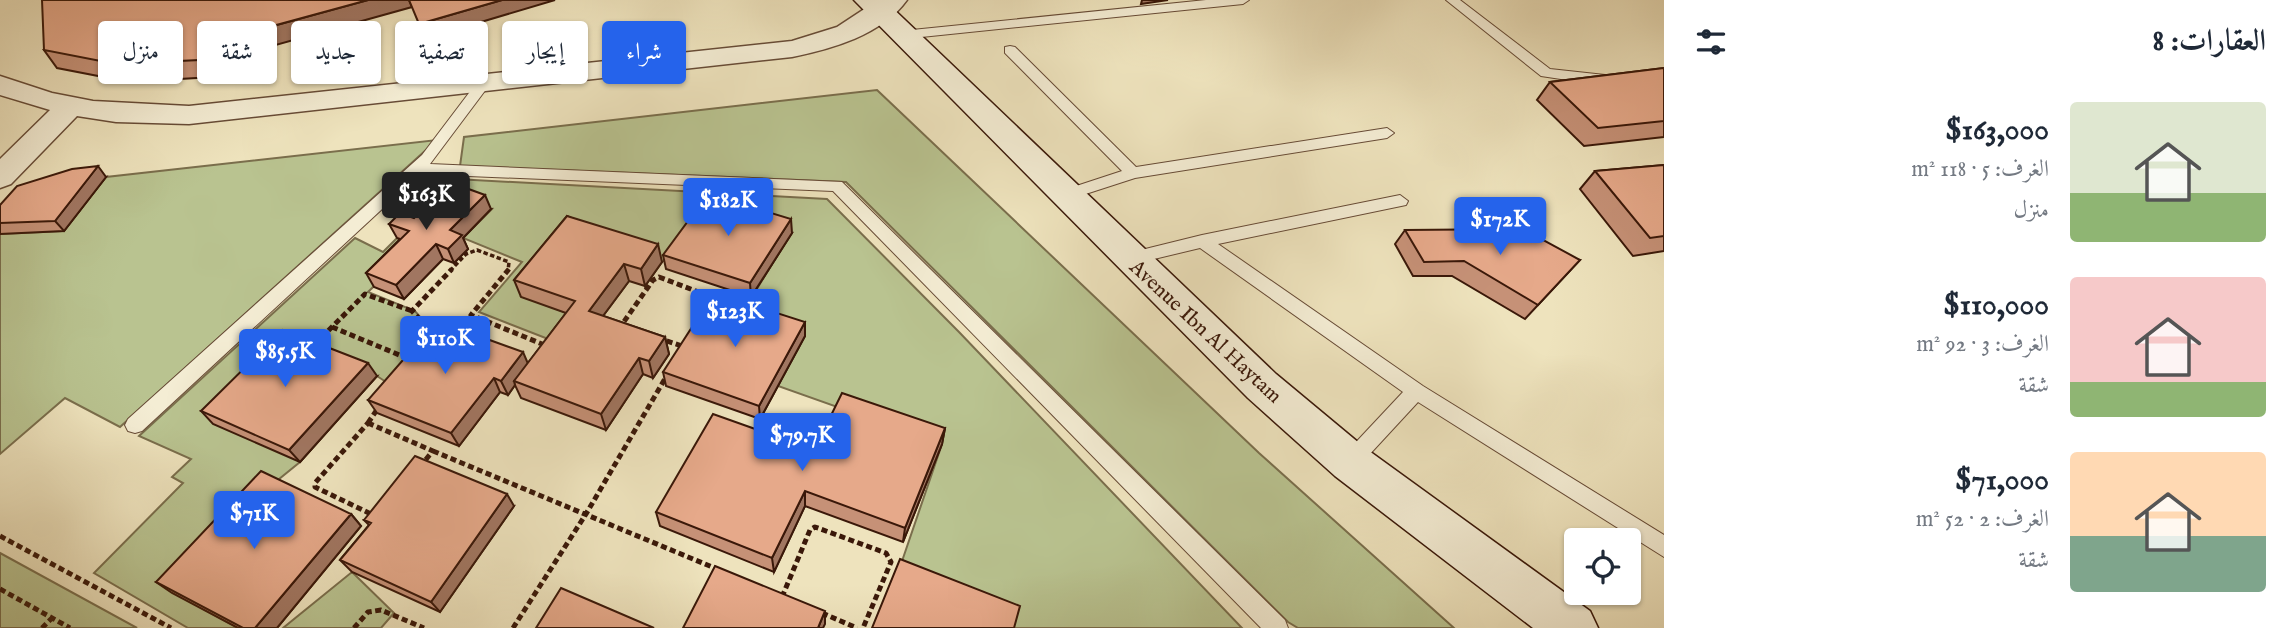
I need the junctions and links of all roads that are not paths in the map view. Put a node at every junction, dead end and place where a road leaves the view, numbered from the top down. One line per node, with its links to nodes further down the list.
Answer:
1 (1243, 0): 3 (lane)
2 (1452, 0): 5 (lane)
3 (886, 12): 7 (street); 13 (street, Avenue Ibn Al Haytam)
4 (1010, 50): 11 (lane)
5 (1618, 78)
6 (0, 85): 8 (street)
7 (483, 85): 8 (street); 10 (lane)
8 (70, 107): 12 (street)
9 (1387, 133): 11 (lane)
10 (416, 169): 18 (lane); 21 (lane)
11 (1133, 173): 13 (lane)
12 (0, 177)
13 (1064, 195): 16 (street, Avenue Ibn Al Haytam)
14 (1400, 201): 15 (lane)
15 (1202, 241): 16 (lane); 17 (lane)
16 (1129, 259): 19 (street, Avenue Ibn Al Haytam)
17 (1416, 391): 19 (lane); 20 (lane)
18 (135, 425)
19 (1350, 462): 22 (street, Avenue Ibn Al Haytam)
20 (1664, 547)
21 (1277, 628)
22 (1573, 628)

